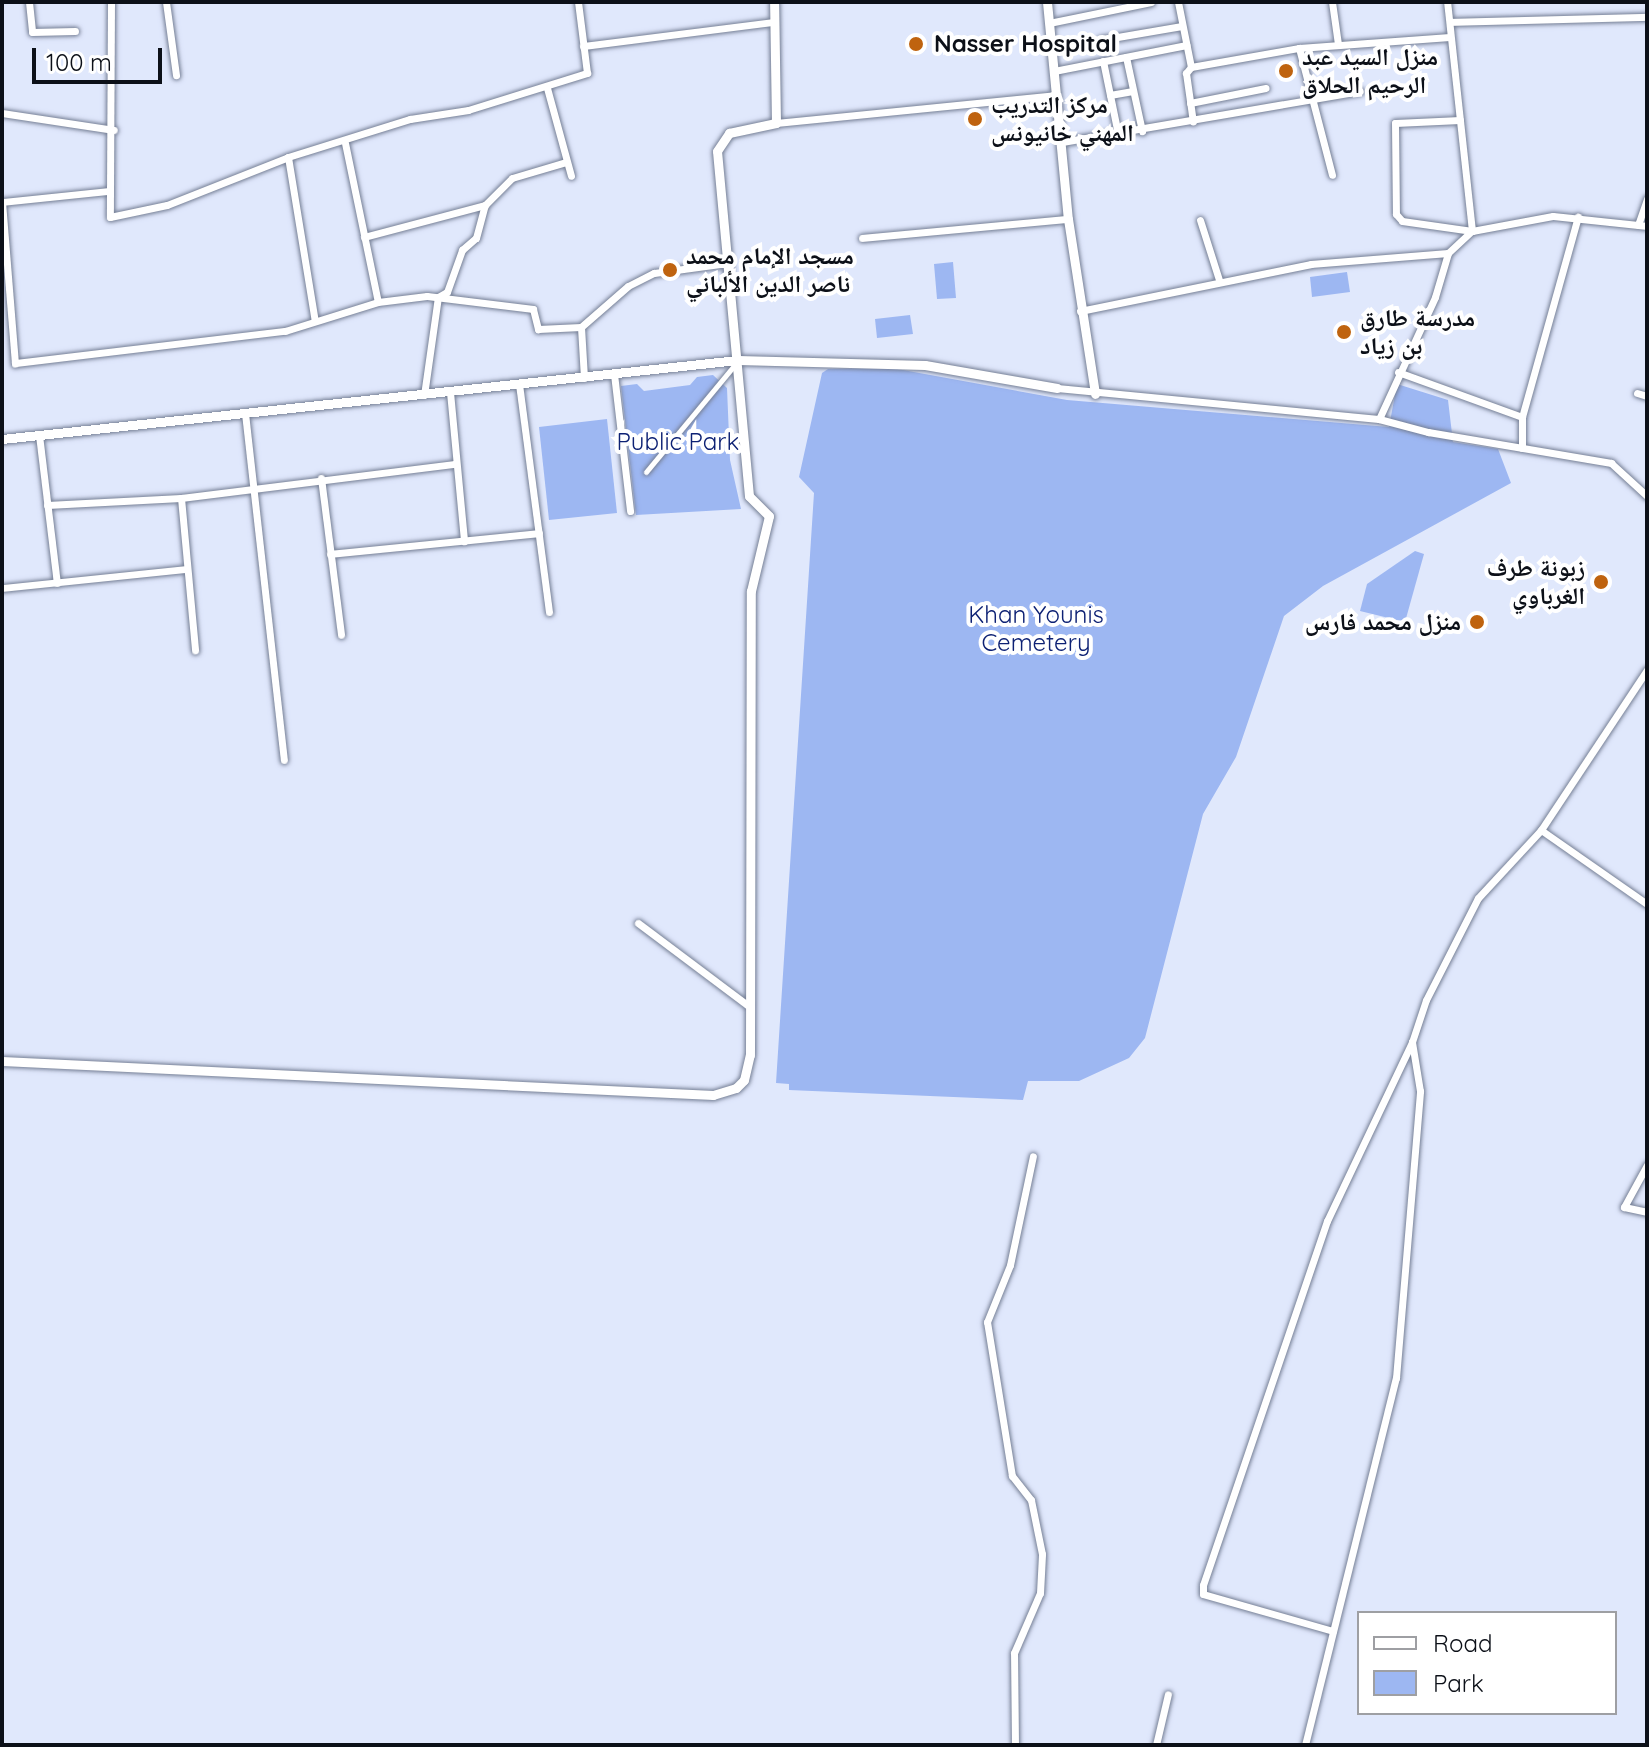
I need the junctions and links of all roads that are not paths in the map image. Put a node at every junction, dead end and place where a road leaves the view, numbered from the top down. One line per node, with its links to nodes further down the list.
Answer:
1 (29, 2): 17 (street)
2 (111, 2): 41 (street)
3 (166, 2): 28 (street)
4 (578, 2): 22 (street)
5 (774, 2): 13 (street)
6 (1047, 2): 15 (street)
7 (1151, 2): 11 (street)
8 (1178, 2): 16 (street)
9 (1332, 2): 20 (street)
10 (1447, 2): 14 (street)
11 (1124, 4): 15 (street)
12 (1647, 17): 14 (street)
13 (774, 22): 22 (street); 40 (street)
14 (1450, 22): 18 (street)
15 (1049, 23): 27 (street)
16 (1182, 26): 19 (street); 21 (street)
17 (75, 31)
18 (1450, 37): 20 (street); 38 (street)
19 (1100, 40)
20 (1338, 44): 23 (street)
21 (1186, 45): 24 (street); 26 (street)
22 (583, 46): 29 (street)
23 (1299, 48): 26 (street); 35 (street)
24 (1126, 57): 25 (street); 31 (street)
25 (1103, 61): 27 (street); 34 (street)
26 (1191, 67): 36 (street)
27 (1054, 71): 33 (street)
28 (176, 75)
29 (547, 88): 45 (street); 47 (street)
30 (1266, 88): 36 (street)
31 (1133, 91): 34 (street); 42 (street)
32 (1360, 91): 35 (street)
33 (1055, 95): 40 (street); 44 (street)
34 (1110, 95): 43 (street)
35 (1310, 101): 39 (street); 48 (street)
36 (1190, 103): 39 (street)
37 (2, 113): 41 (street)
38 (1460, 120): 58 (street); 58 (street)
39 (1193, 122): 42 (street)
40 (776, 123): 62 (street)
41 (114, 130): 50 (street)
42 (1142, 131): 43 (street)
43 (1118, 134): 44 (street)
44 (1062, 142): 55 (street)
45 (345, 143): 46 (street); 59 (street)
46 (288, 157): 50 (street); 67 (street)
47 (566, 162): 49 (street); 53 (street)
48 (1332, 175)
49 (571, 176)
50 (108, 191): 52 (street)
51 (1647, 199): 57 (street)
52 (2, 202): 67 (street)
53 (485, 205): 59 (street); 64 (street)
54 (1578, 217): 57 (street); 58 (street); 81 (street)
55 (1068, 219): 60 (street); 66 (street)
56 (1200, 220): 63 (street)
57 (1642, 226)
58 (1472, 231): 61 (street)
59 (364, 237): 65 (street)
60 (862, 238)
61 (1448, 253): 63 (street); 70 (street)
62 (727, 263): 68 (street); 69 (street)
63 (1219, 280): 66 (street)
64 (438, 297): 65 (street); 68 (street); 78 (street)
65 (378, 302): 67 (street)
66 (1080, 311): 77 (street)
67 (315, 321)
68 (581, 327): 72 (street)
69 (738, 360): 71 (street); 74 (street); 87 (street); 108 (street)
70 (1398, 372): 81 (street); 82 (street)
71 (614, 374): 72 (street); 93 (street)
72 (584, 378): 73 (street)
73 (519, 384): 75 (street); 94 (street)
74 (1057, 388): 77 (street)
75 (450, 392): 78 (street); 86 (street)
76 (1637, 393): 79 (street)
77 (1095, 394): 82 (street)
78 (424, 395): 80 (street)
79 (1647, 396)
80 (245, 413): 83 (street); 89 (street)
81 (1522, 417): 85 (street)
82 (1379, 419): 85 (street)
83 (39, 435): 84 (street); 92 (street)
84 (2, 439)
85 (1522, 448): 90 (street)
86 (453, 464): 88 (street); 95 (street)
87 (646, 472)
88 (321, 478): 89 (street); 96 (street)
89 (253, 486): 91 (street); 104 (street)
90 (1647, 496)
91 (181, 498): 92 (street); 97 (street)
92 (47, 505): 98 (street)
93 (630, 511)
94 (539, 533): 95 (street); 100 (street)
95 (464, 541): 96 (street)
96 (330, 554): 101 (street)
97 (186, 569): 98 (street); 102 (street)
98 (57, 583): 99 (street)
99 (2, 588)
100 (549, 612)
101 (341, 635)
102 (195, 650)
103 (1647, 670): 105 (street)
104 (284, 760)
105 (1541, 830): 106 (street); 109 (street)
106 (1647, 904)
107 (638, 923): 108 (street)
108 (750, 1007): 110 (street)
109 (1412, 1042): 114 (street); 114 (street)
110 (2, 1061)
111 (1033, 1156): 116 (street)
112 (1647, 1165): 113 (street)
113 (1647, 1212)
114 (1333, 1631): 118 (street)
115 (1168, 1694): 117 (street)
116 (1015, 1745)
117 (1156, 1745)
118 (1305, 1745)

